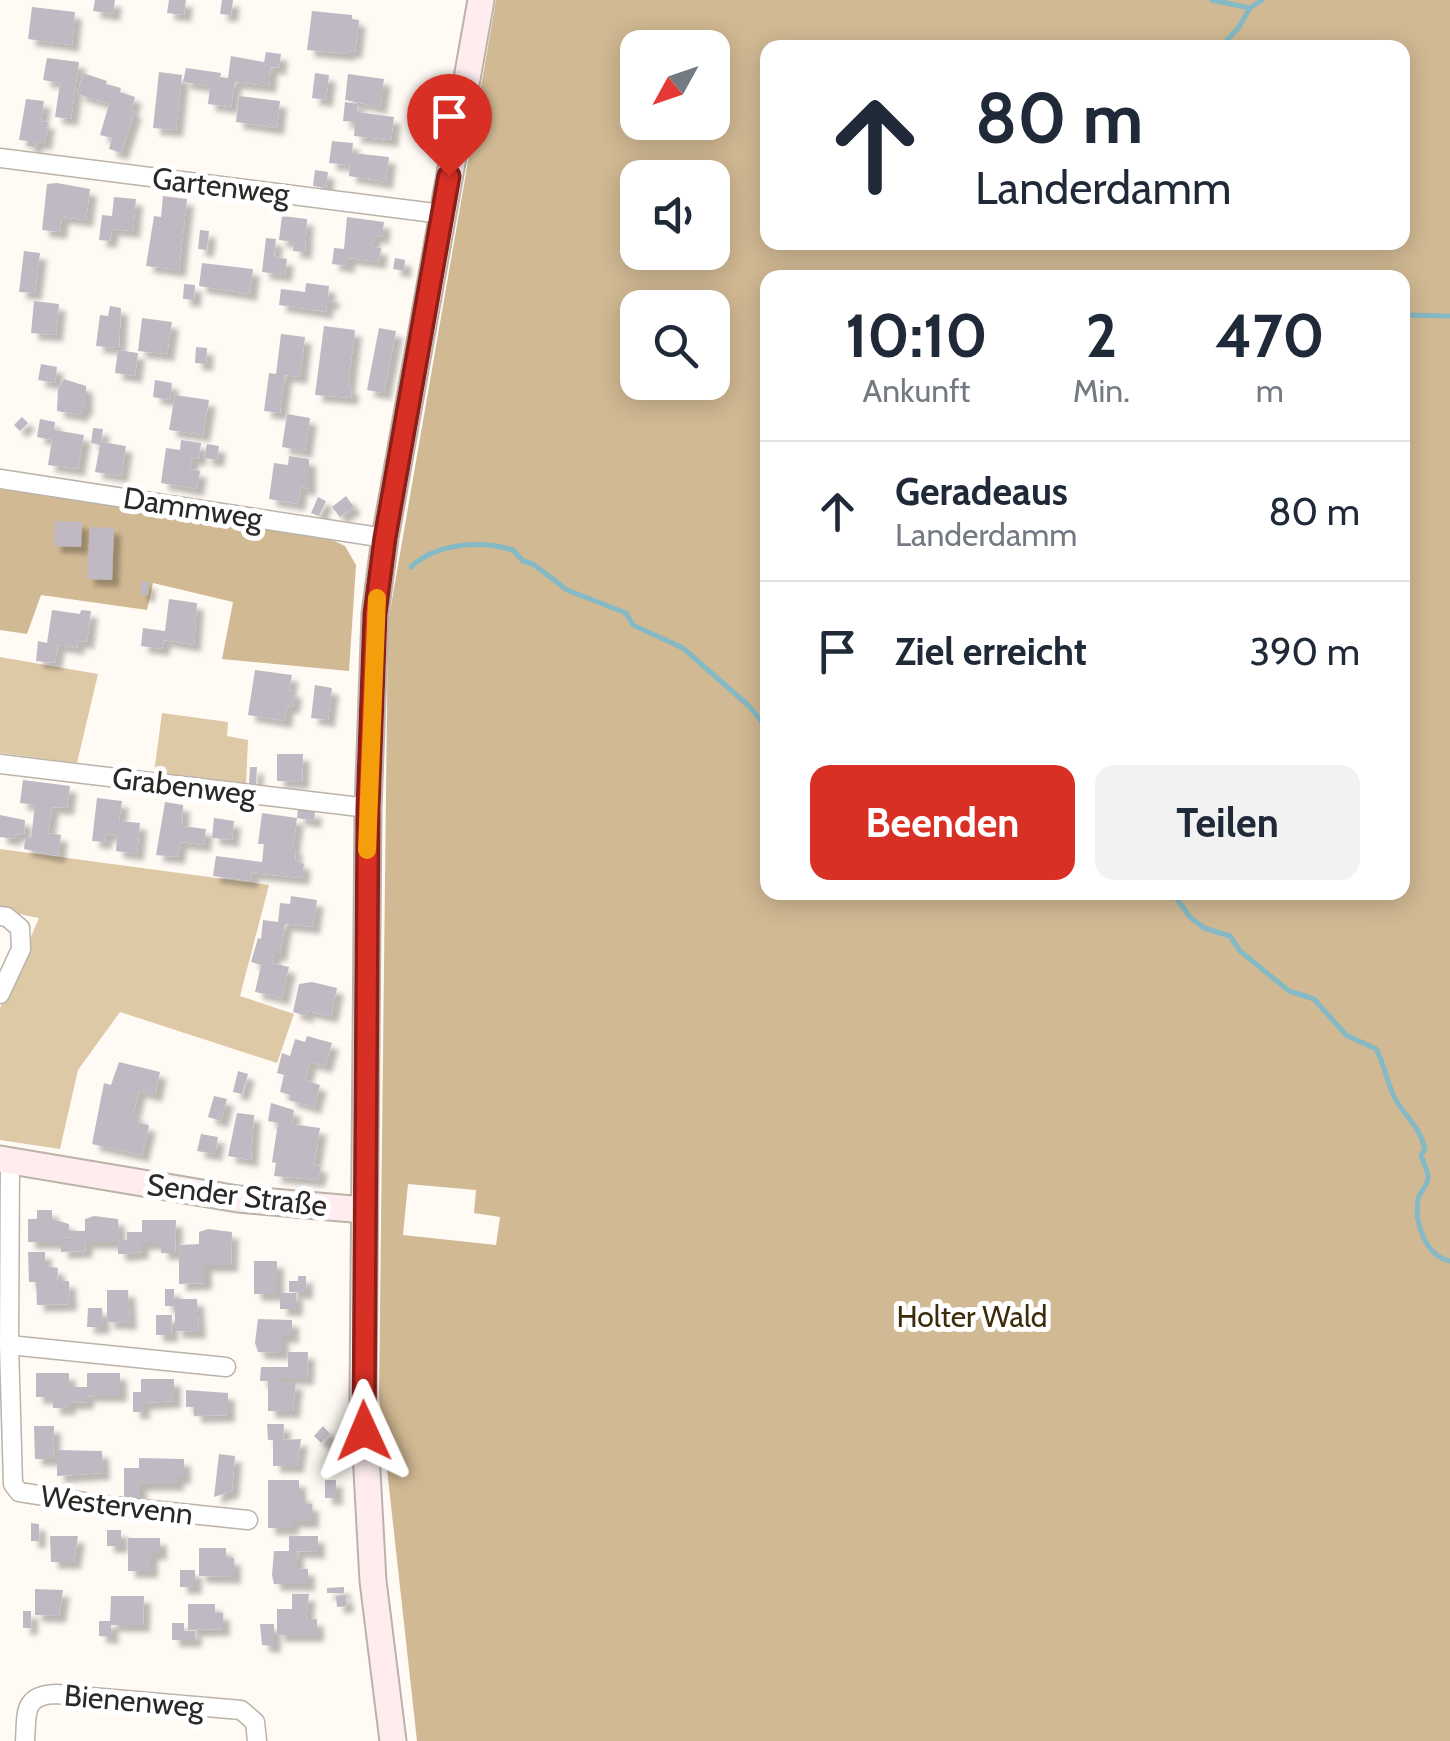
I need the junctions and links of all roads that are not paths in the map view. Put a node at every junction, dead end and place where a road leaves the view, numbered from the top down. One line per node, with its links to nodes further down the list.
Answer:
1 (481, 0): 3 (main road)
2 (0, 158): 3 (street, Gartenweg)
3 (442, 214): 5 (main road)
4 (0, 479): 5 (street, Dammweg)
5 (385, 538): 7 (main road)
6 (0, 764): 7 (street, Grabenweg)
7 (368, 808): 11 (main road)
8 (0, 916): 9 (street)
9 (0, 994)
10 (5, 1160): 11 (main road, Sender Straße); 12 (street, Westervenn)
11 (364, 1210): 18 (main road, Sender Straße)
12 (9, 1346): 13 (street); 14 (street, Westervenn)
13 (226, 1366)
14 (7, 1486): 15 (street, Westervenn)
15 (248, 1520)
16 (25, 1741): 17 (street, Bienenweg)
17 (257, 1741)
18 (393, 1741)

